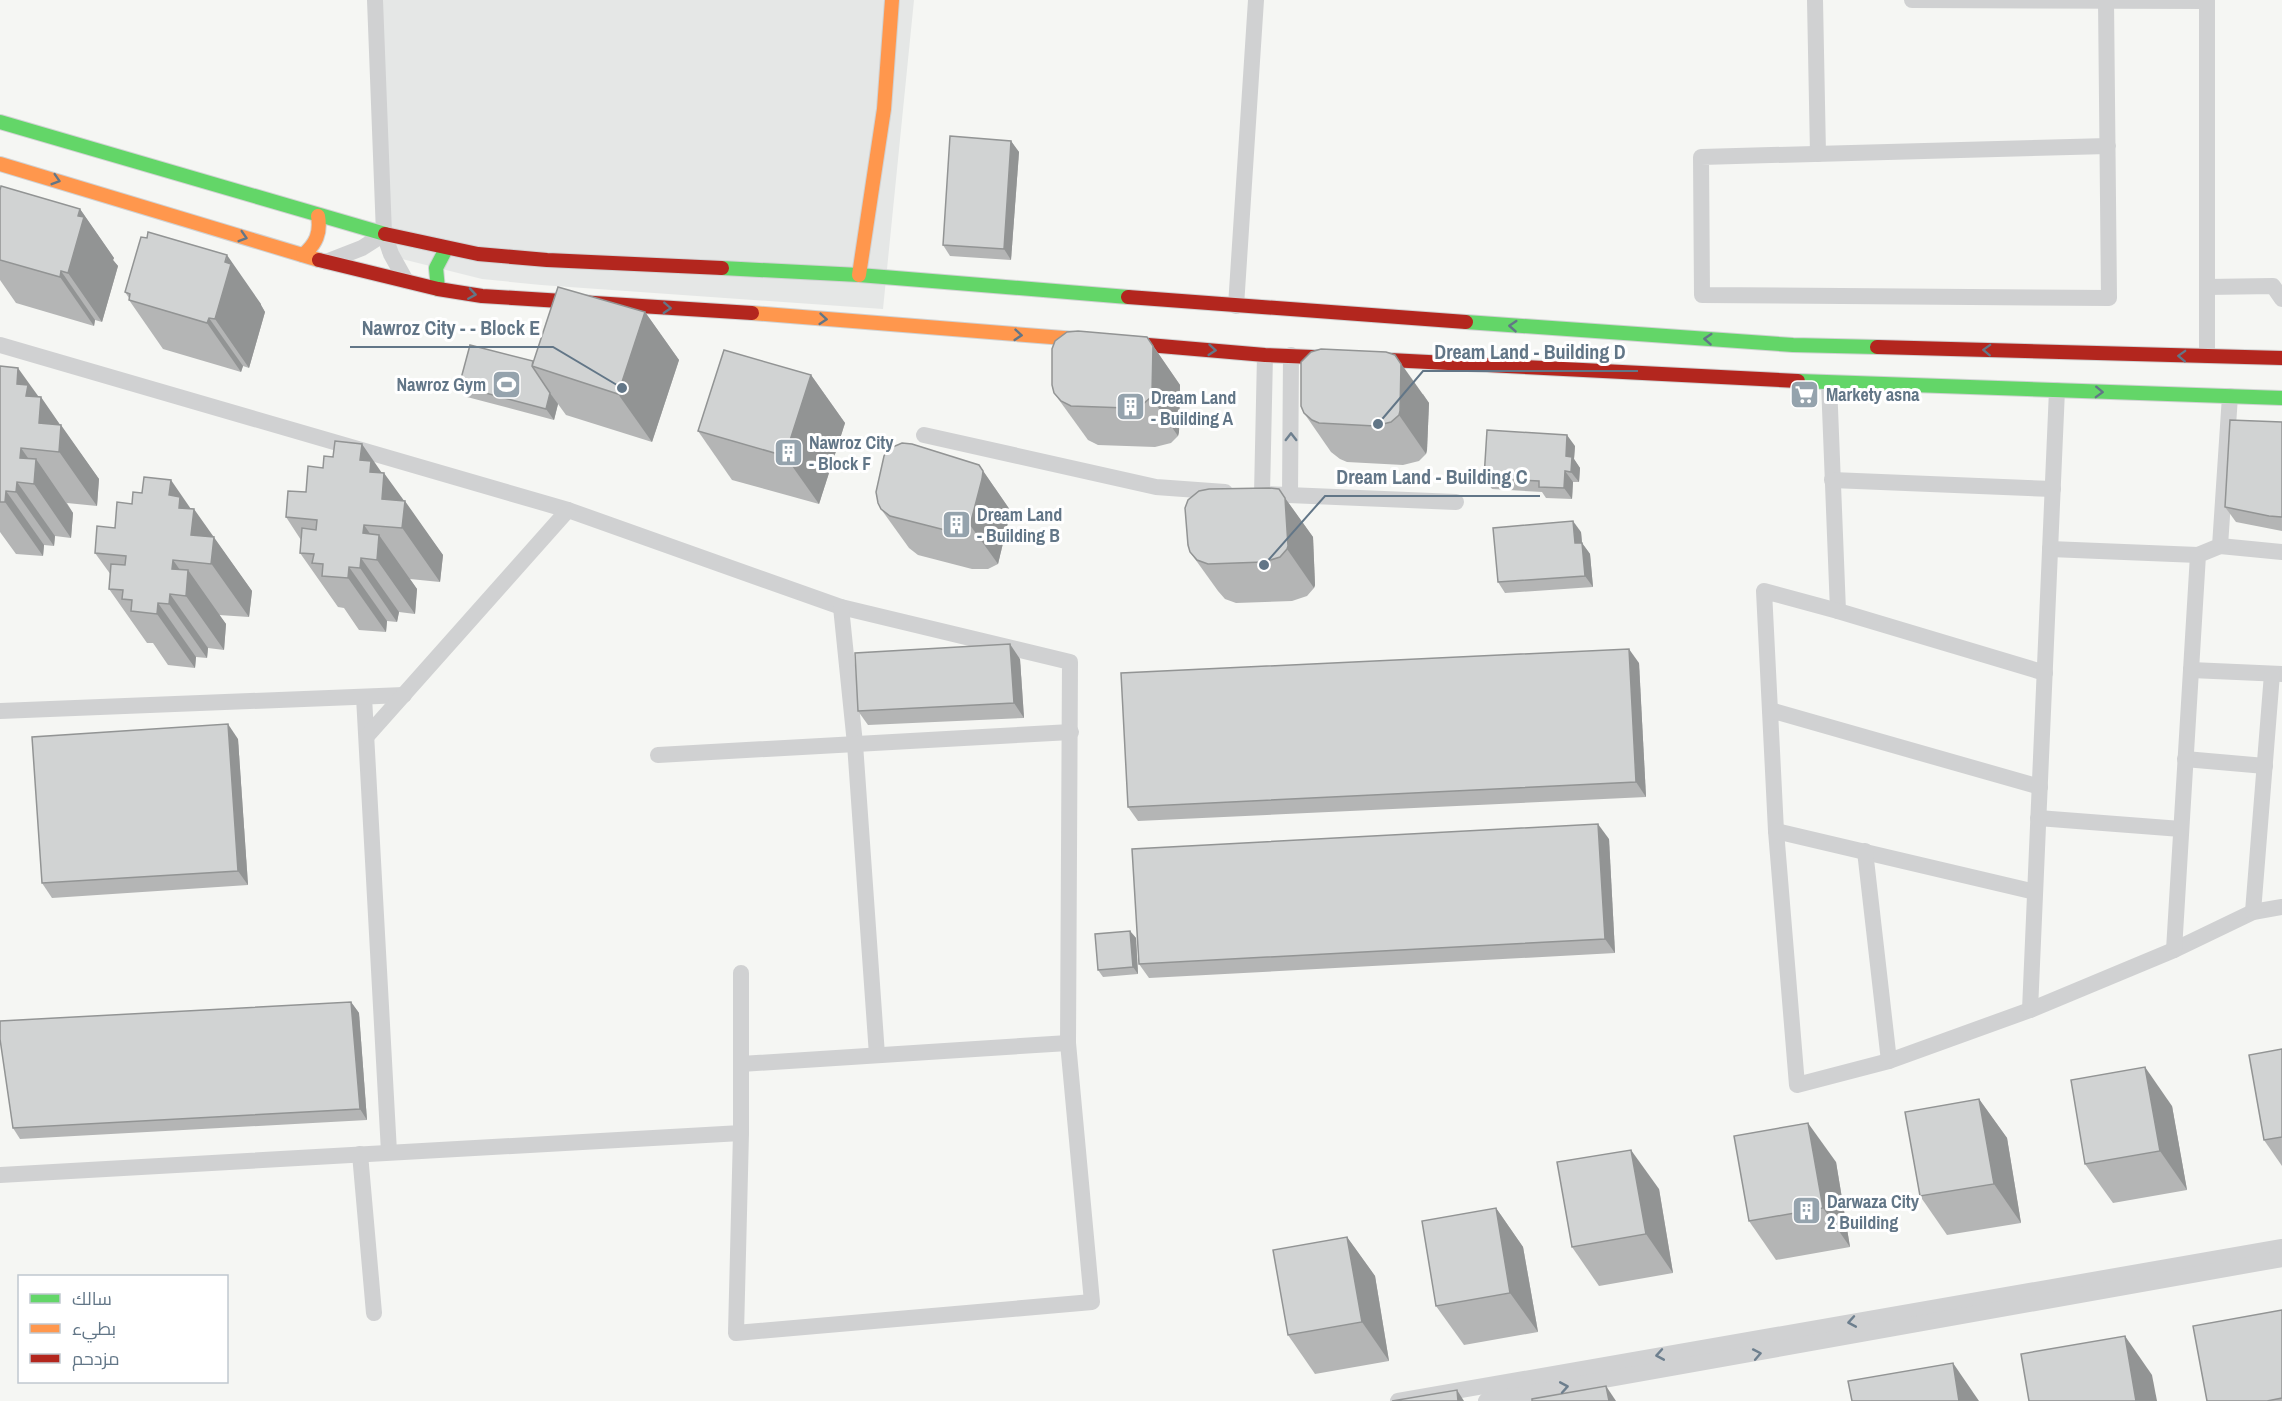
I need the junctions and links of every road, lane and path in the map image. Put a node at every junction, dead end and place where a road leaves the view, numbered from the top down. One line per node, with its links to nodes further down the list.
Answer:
1 (375, 0): 13 (street)
2 (892, 0): 17 (main road)
3 (1256, 0): 22 (street)
4 (1815, 0): 10 (street)
5 (1912, 0): 6 (street)
6 (2106, 0): 7 (street); 9 (street)
7 (2207, 0): 19 (street)
8 (0, 122): 12 (main road)
9 (2108, 146): 10 (street); 10 (street)
10 (1818, 154)
11 (0, 164): 15 (main road, one-way to 15)
12 (318, 216): 13 (main road); 15 (main road)
13 (384, 234): 14 (main road); 16 (street); 18 (street)
14 (446, 249): 17 (main road); 20 (main road)
15 (303, 255): 16 (main road)
16 (326, 262): 18 (main road)
17 (859, 275): 22 (main road)
18 (406, 281): 20 (main road)
19 (2207, 287): 21 (street); 28 (street)
20 (438, 289): 26 (main road, one-way to 26)
21 (2282, 299)
22 (1236, 306): 23 (main road, one-way to 22)
23 (1734, 341): 25 (main road); 30 (main road)
24 (0, 345): 42 (street)
25 (1792, 345): 28 (main road, one-way to 25); 31 (main road)
26 (1265, 355): 27 (main road); 39 (street)
27 (1291, 355): 30 (main road); 40 (street, one-way to 27)
28 (2207, 356): 29 (main road)
29 (2282, 358)
30 (1726, 377): 31 (main road)
31 (1789, 380): 32 (main road)
32 (1829, 383): 33 (main road); 37 (street)
33 (2057, 390): 34 (main road, one-way to 34); 38 (street)
34 (2230, 396): 35 (main road); 43 (street)
35 (2282, 398)
36 (924, 435): 39 (street)
37 (1832, 480): 38 (street); 48 (street)
38 (2053, 489): 44 (street)
39 (1251, 493): 40 (street)
40 (1290, 495): 41 (street)
41 (1456, 502)
42 (568, 510): 47 (street); 52 (street)
43 (2220, 546): 45 (street); 46 (street)
44 (2050, 549): 46 (street); 50 (street)
45 (2282, 552)
46 (2198, 555): 49 (street)
47 (841, 606): 56 (street); 58 (street)
48 (1838, 611): 50 (street); 54 (street)
49 (2191, 670): 51 (street); 60 (street)
50 (2045, 673): 62 (street)
51 (2277, 674): 61 (street)
52 (404, 695): 53 (street); 57 (street)
53 (364, 697): 55 (street); 57 (street)
54 (1770, 710): 62 (street); 65 (street)
55 (0, 711)
56 (1071, 732): 58 (street); 73 (street)
57 (367, 736): 78 (street)
58 (855, 744): 59 (street); 74 (street)
59 (658, 755)
60 (2186, 759): 61 (street); 64 (street)
61 (2265, 766): 69 (street)
62 (2040, 787): 63 (street)
63 (2038, 818): 64 (street); 67 (street)
64 (2181, 829): 70 (street)
65 (1776, 831): 66 (street); 75 (street)
66 (1865, 851): 67 (street); 75 (street)
67 (2035, 892): 72 (street)
68 (2282, 907): 69 (street)
69 (2253, 912): 70 (street)
70 (2174, 950): 72 (street)
71 (741, 973): 76 (street)
72 (2030, 1010): 75 (street)
73 (1068, 1043): 74 (street); 77 (street)
74 (877, 1055): 76 (street)
75 (1889, 1061)
76 (741, 1064): 77 (street)
77 (741, 1133): 78 (street)
78 (389, 1152): 79 (street)
79 (360, 1154): 80 (street); 83 (street)
80 (0, 1175)
81 (2282, 1247): 84 (street, one-way to 84)
82 (2282, 1259): 85 (street, one-way to 82)
83 (374, 1313)
84 (1398, 1401)
85 (1486, 1401)

